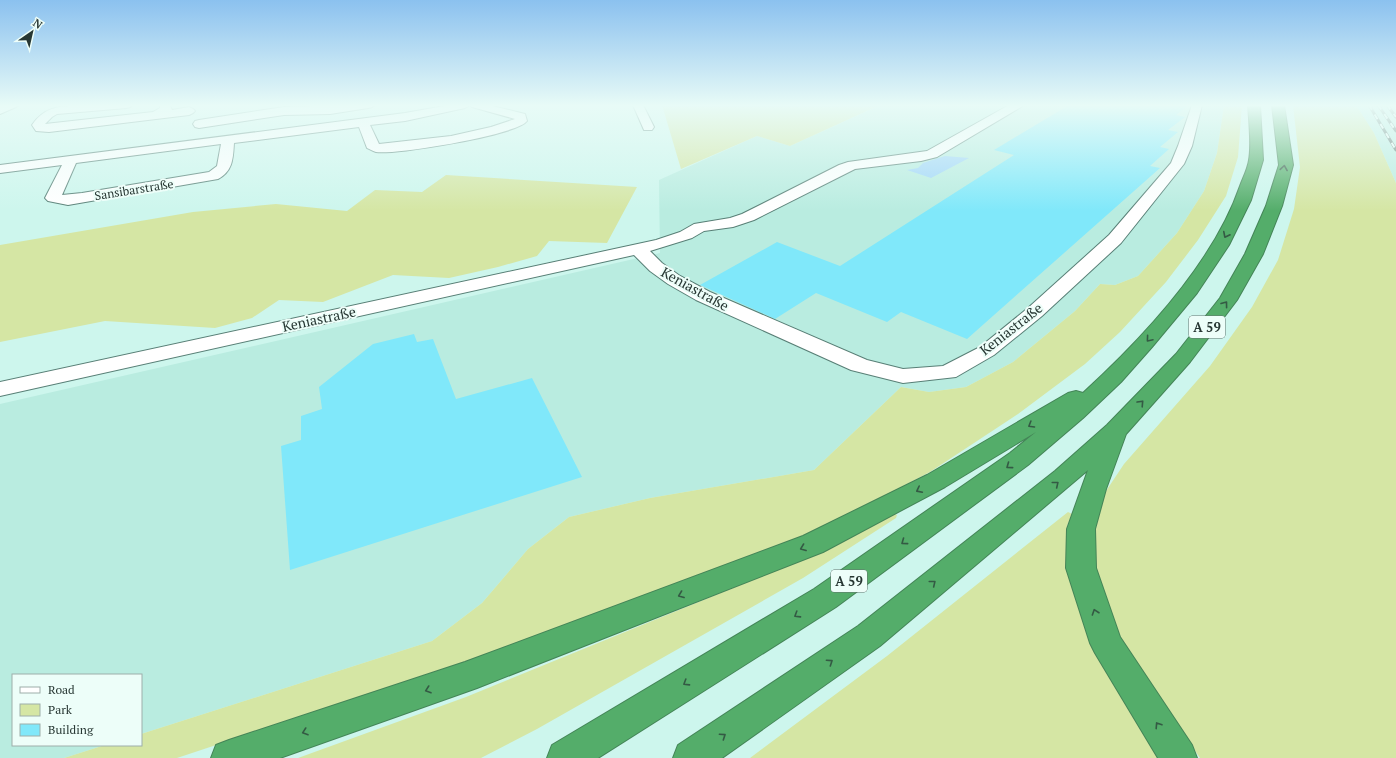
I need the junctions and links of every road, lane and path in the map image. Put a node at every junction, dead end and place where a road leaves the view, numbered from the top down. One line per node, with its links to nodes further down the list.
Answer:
1 (225, 140): 9 (street)
2 (228, 140): 9 (street, Sansibarstraße)
3 (370, 140): 4 (street)
4 (441, 140)
5 (956, 140): 11 (street, Keniastraße)
6 (1187, 140): 11 (street, Keniastraße)
7 (1255, 140): 12 (highway, A 59, one-way to 12)
8 (1283, 140): 14 (highway, A 59, one-way to 8)
9 (71, 160): 10 (street)
10 (0, 169)
11 (638, 249): 13 (street, Keniastraße)
12 (1113, 377): 15 (highway, one-way to 15); 16 (highway, A 59, one-way to 16)
13 (0, 389)
14 (1115, 431): 17 (highway, A 59, one-way to 14); 18 (highway, one-way to 14)
15 (230, 758)
16 (565, 758)
17 (691, 758)
18 (1179, 758)

